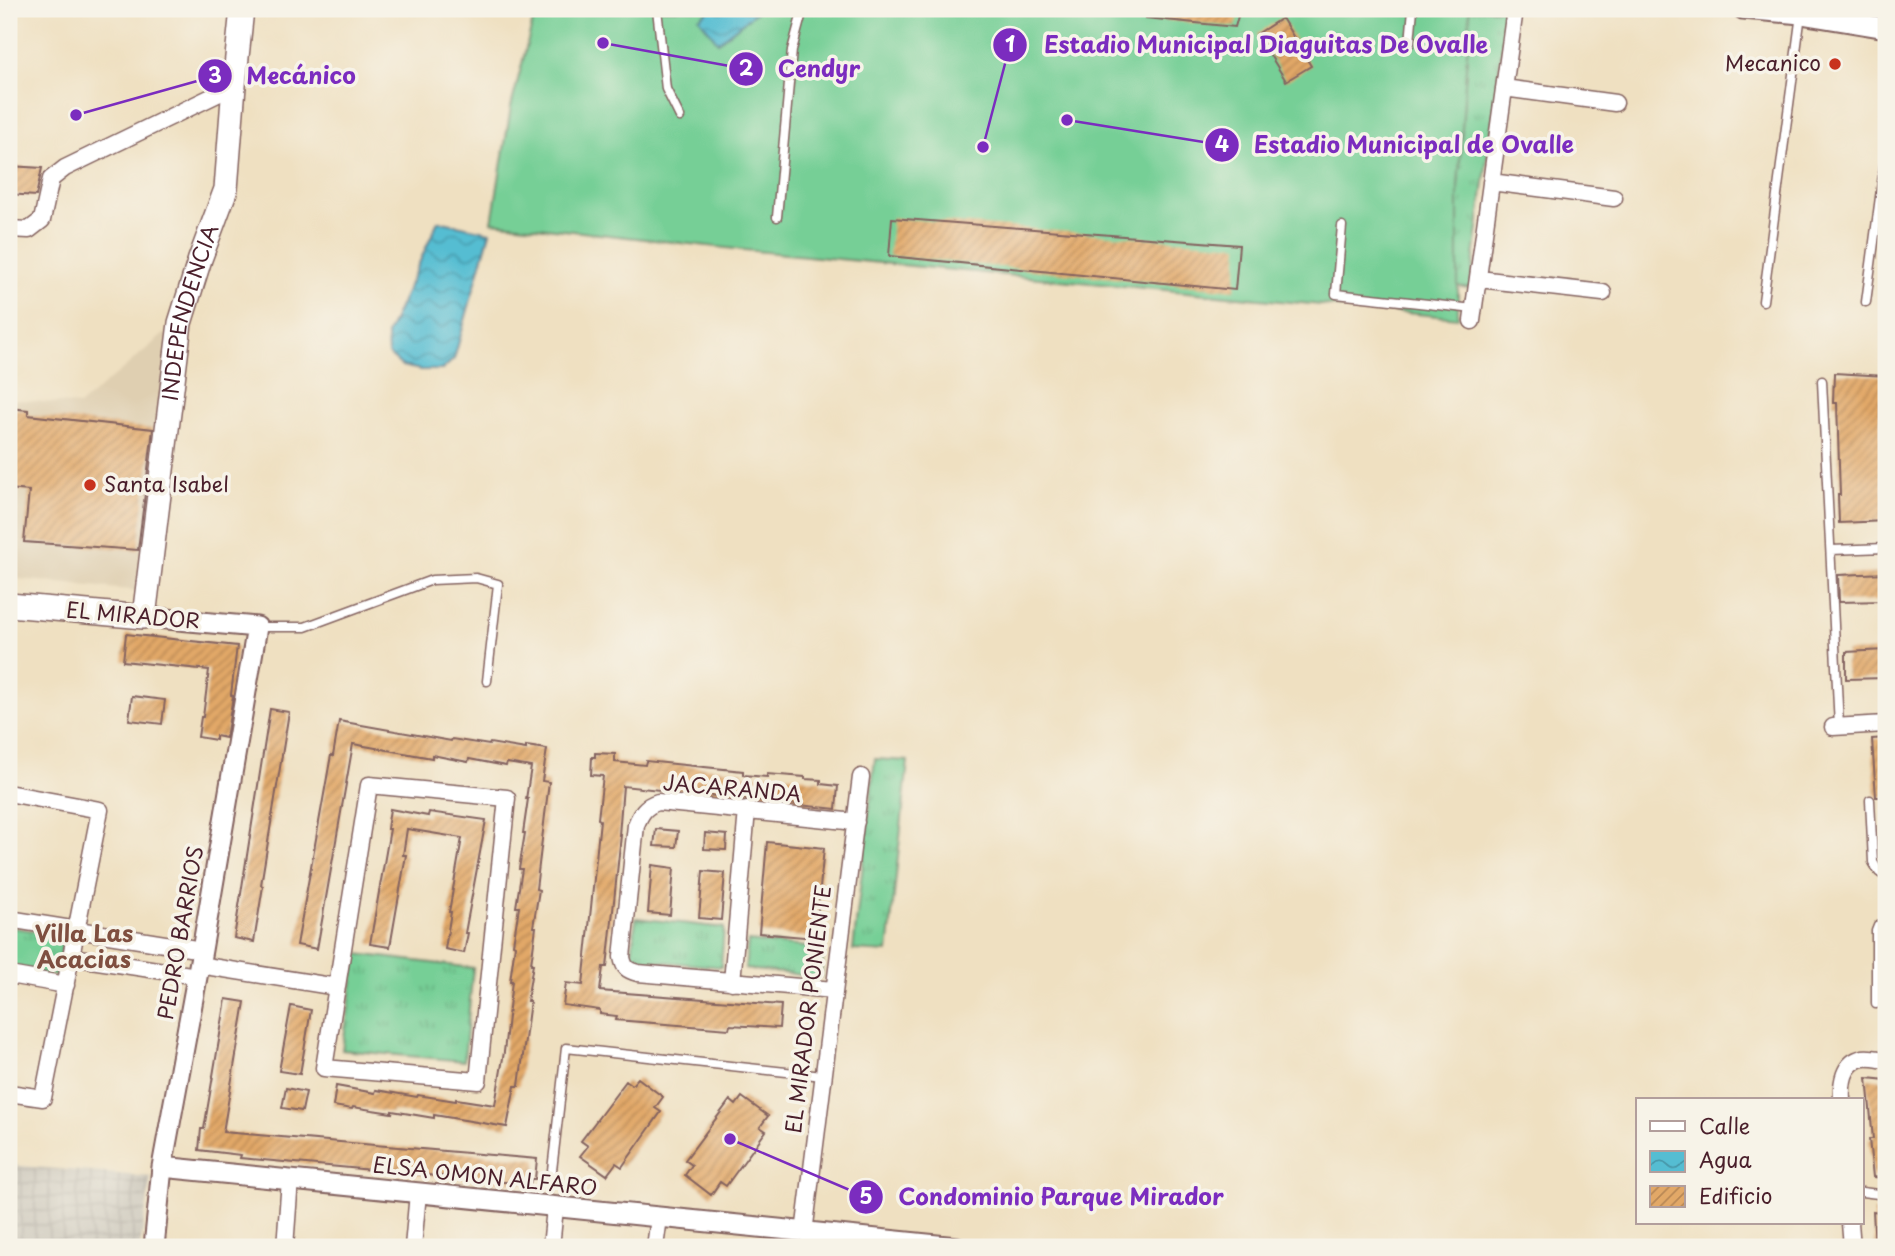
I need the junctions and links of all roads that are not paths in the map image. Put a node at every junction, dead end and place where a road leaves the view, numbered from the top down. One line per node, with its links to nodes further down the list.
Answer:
1 (242, 9): 10 (main road, INDEPENDENCIA)
2 (657, 9): 13 (lane)
3 (803, 9): 17 (lane)
4 (1413, 9): 9 (lane)
5 (1515, 9): 11 (street)
6 (1743, 9): 7 (street)
7 (1801, 11): 8 (street); 22 (lane)
8 (1886, 28)
9 (1410, 43)
10 (234, 86): 19 (street); 29 (main road, INDEPENDENCIA)
11 (1504, 88): 12 (street); 15 (street)
12 (1615, 103)
13 (680, 117)
14 (1886, 152): 23 (lane)
15 (1491, 182): 16 (street); 20 (street)
16 (1614, 198)
17 (777, 217)
18 (1342, 226): 24 (lane)
19 (9, 229)
20 (1479, 279): 21 (street); 24 (street)
21 (1603, 293)
22 (1763, 301)
23 (1866, 302)
24 (1473, 315)
25 (1822, 381): 27 (lane)
26 (1886, 548): 27 (lane)
27 (1831, 550): 33 (lane)
28 (9, 605): 29 (main road, EL MIRADOR)
29 (144, 617): 30 (street, EL MIRADOR)
30 (257, 627): 31 (lane); 44 (street, PEDRO BARRIOS)
31 (487, 681)
32 (1886, 724): 33 (street)
33 (1836, 727)
34 (861, 777): 38 (street, EL MIRADOR PONIENTE)
35 (13, 794): 42 (street)
36 (1870, 800): 39 (lane)
37 (747, 810): 38 (street, JACARANDA); 46 (street); 46 (street, JACARANDA)
38 (856, 822): 49 (street, EL MIRADOR PONIENTE)
39 (1886, 877)
40 (9, 919): 42 (street)
41 (1886, 920): 50 (lane)
42 (76, 931): 43 (street); 44 (street)
43 (71, 957): 44 (street); 47 (street)
44 (199, 964): 48 (street); 55 (street, PEDRO BARRIOS)
45 (9, 975): 47 (street)
46 (732, 982): 49 (street, JACARANDA)
47 (66, 985): 53 (street)
48 (337, 987): 48 (street)
49 (834, 990): 52 (street, EL MIRADOR PONIENTE)
50 (1876, 1004)
51 (1886, 1060): 54 (street)
52 (823, 1076): 56 (lane); 64 (street, EL MIRADOR PONIENTE)
53 (9, 1093)
54 (1842, 1098)
55 (162, 1167): 57 (street, ELSA OMON ALFARO); 65 (street, PEDRO BARRIOS)
56 (551, 1178)
57 (290, 1181): 59 (street, ELSA OMON ALFARO); 66 (street)
58 (1864, 1192): 60 (lane)
59 (418, 1193): 61 (street, ELSA OMON ALFARO); 67 (street)
60 (1886, 1195)
61 (555, 1208): 62 (street, ELSA OMON ALFARO); 68 (street)
62 (659, 1218): 64 (street, ELSA OMON ALFARO); 69 (street)
63 (1850, 1224): 72 (street)
64 (802, 1240): 70 (street, ELSA OMON ALFARO)
65 (154, 1247)
66 (285, 1247)
67 (413, 1247)
68 (551, 1247)
69 (655, 1247)
70 (936, 1247): 71 (street, ELSA OMON ALFARO)
71 (957, 1247)
72 (1852, 1247)

